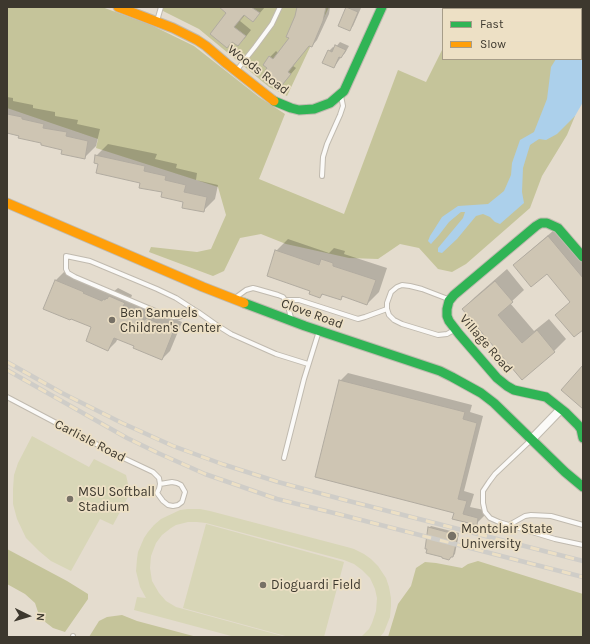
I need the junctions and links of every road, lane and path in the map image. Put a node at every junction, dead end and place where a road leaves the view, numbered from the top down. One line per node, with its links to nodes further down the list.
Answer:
1 (118, 7): 5 (street, Woods Road)
2 (161, 7): 5 (lane)
3 (280, 7): 6 (lane)
4 (382, 7): 7 (street, Woods Road)
5 (157, 22): 6 (street, Woods Road)
6 (236, 71): 7 (street, Woods Road)
7 (341, 94): 8 (lane)
8 (322, 176)
9 (7, 203): 11 (street, Clove Road)
10 (583, 256): 13 (street)
11 (233, 298): 12 (lane); 16 (street, Clove Road)
12 (285, 300): 15 (lane); 16 (lane)
13 (450, 300): 15 (lane); 17 (street, Village Road)
14 (193, 309): 14 (lane); 19 (lane)
15 (387, 309): 17 (lane)
16 (292, 321): 18 (street, Clove Road)
17 (455, 329): 21 (street, Village Road)
18 (319, 330): 19 (lane); 23 (street, Clove Road)
19 (308, 364): 24 (lane)
20 (7, 398): 25 (lane, Carlisle Road)
21 (561, 409): 22 (street, Village Road); 23 (street)
22 (583, 438)
23 (532, 439): 26 (street, Clove Road); 27 (lane)
24 (284, 458)
25 (160, 484): 25 (lane)
26 (583, 486)
27 (508, 525): 28 (lane); 29 (lane)
28 (583, 525)
29 (583, 546)

